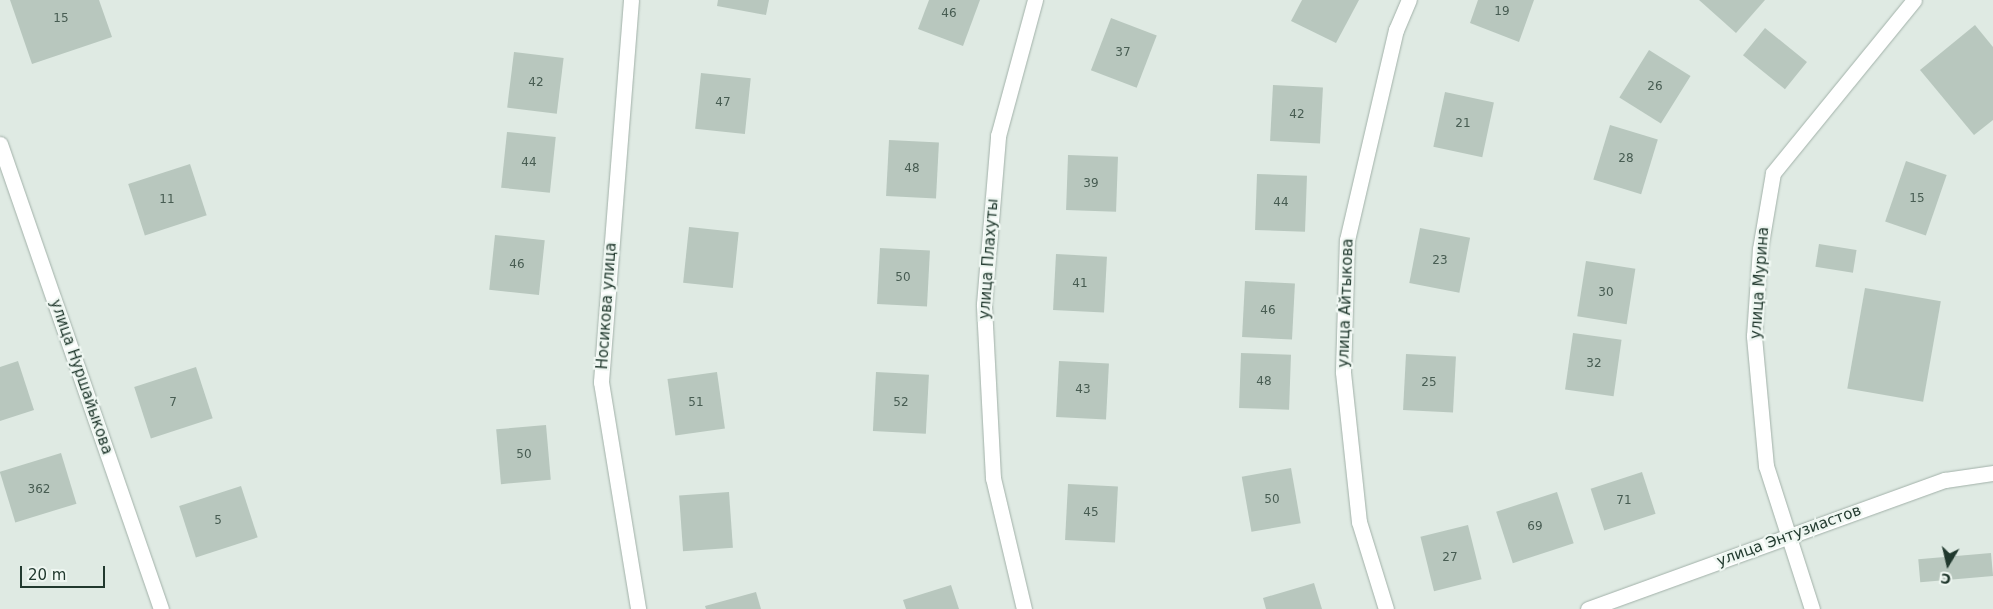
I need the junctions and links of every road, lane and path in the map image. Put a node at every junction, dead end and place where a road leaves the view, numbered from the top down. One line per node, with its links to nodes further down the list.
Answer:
1 (631, 0): 9 (street, Носикова улица)
2 (1035, 0): 10 (street, улица Плахуты)
3 (1409, 0): 11 (street, улица Айтыкова)
4 (1914, 0): 7 (street, улица Мурина)
5 (0, 144): 8 (street, улица Нуршайыкова)
6 (1993, 473): 7 (street, улица Энтузиастов)
7 (1787, 536): 12 (street, улица Энтузиастов); 13 (street, улица Мурина)
8 (161, 609)
9 (638, 609)
10 (1024, 609)
11 (1386, 609)
12 (1588, 609)
13 (1812, 609)

